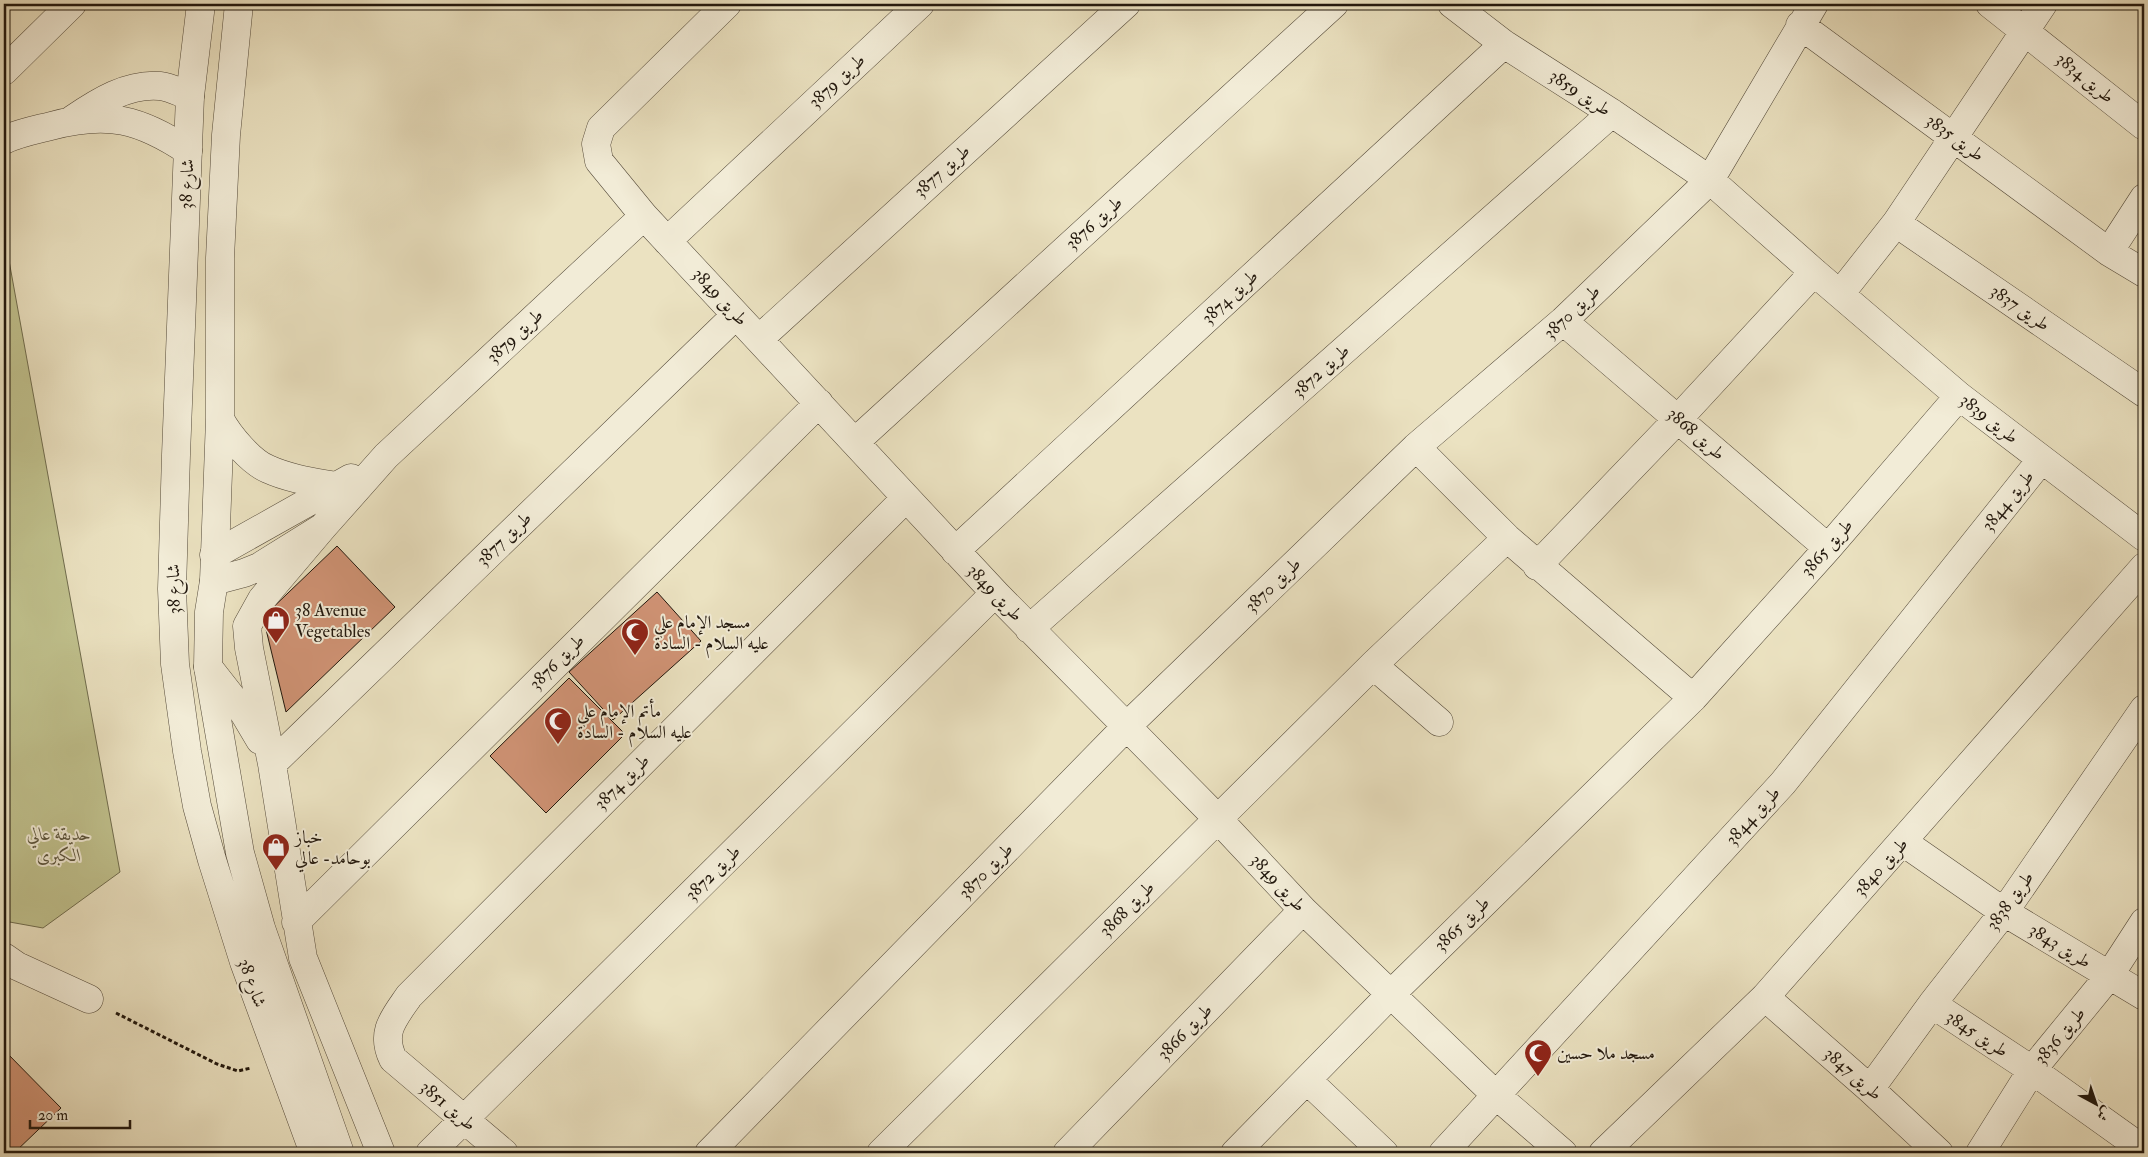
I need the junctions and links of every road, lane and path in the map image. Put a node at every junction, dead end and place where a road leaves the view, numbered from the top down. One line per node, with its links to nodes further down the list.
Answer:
1 (72, 4): 14 (street)
2 (201, 4): 15 (street, شارع 38)
3 (239, 4): 20 (street, شارع 38)
4 (727, 4): 25 (street, طريق 3849)
5 (920, 4): 27 (street, طريق 3879)
6 (1126, 4): 34 (street, طريق 3877)
7 (1334, 4): 40 (street, طريق 3876)
8 (1452, 4): 13 (street, طريق 3859)
9 (1990, 4): 12 (street, طريق 3834)
10 (2043, 4): 12 (street)
11 (1807, 15): 21 (street, طريق 3835); 23 (street, طريق 3870)
12 (2025, 30): 18 (street, طريق 3834); 21 (street)
13 (1504, 44): 16 (street, طريق 3859); 50 (street, طريق 3874)
14 (4, 71)
15 (190, 96): 17 (street); 20 (street); 22 (street, شارع 38)
16 (1612, 113): 23 (street, طريق 3859); 55 (street, طريق 3872)
17 (70, 121): 19 (street); 22 (street)
18 (2144, 126)
19 (8, 131)
20 (226, 135): 38 (street, شارع 38)
21 (1954, 138): 26 (street); 28 (street, طريق 3835)
22 (188, 151): 53 (street, شارع 38)
23 (1710, 180): 29 (street, طريق 3839); 33 (street, طريق 3870)
24 (2144, 198): 28 (street)
25 (644, 216): 27 (street, طريق 3849); 42 (street, طريق 3879)
26 (1896, 223): 31 (street); 35 (street, طريق 3837)
27 (667, 241): 32 (street, طريق 3849)
28 (2110, 252): 30 (street, طريق 3835)
29 (1814, 272): 31 (street, طريق 3839); 39 (street)
30 (2144, 273)
31 (1840, 294): 36 (street, طريق 3839)
32 (736, 315): 34 (street, طريق 3849); 62 (street, طريق 3877)
33 (1563, 321): 39 (street, طريق 3868); 41 (street, طريق 3870)
34 (759, 339): 37 (street, طريق 3849)
35 (2144, 393)
36 (1959, 396): 43 (street, طريق 3839); 49 (street, طريق 3865)
37 (818, 403): 40 (street, طريق 3849); 67 (street, طريق 3876)
38 (220, 419): 44 (street); 53 (street, شارع 38)
39 (1678, 419): 49 (street, طريق 3868); 51 (street)
40 (855, 442): 45 (street, طريق 3849)
41 (1416, 448): 48 (street); 61 (street, طريق 3870)
42 (386, 456): 44 (street); 46 (street)
43 (2042, 460): 47 (street, طريق 3839); 81 (street, طريق 3844)
44 (336, 486): 53 (street)
45 (906, 498): 50 (street, طريق 3849); 76 (street, طريق 3874)
46 (323, 527): 53 (street); 62 (street)
47 (2144, 537)
48 (1507, 538): 51 (street); 56 (street, طريق 3868)
49 (1828, 548): 58 (street, طريق 3865)
50 (955, 551): 54 (street, طريق 3849)
51 (1537, 566): 58 (street)
52 (2144, 566): 64 (street, طريق 3840)
53 (193, 570): 57 (street, شارع 38); 77 (street, شارع 38)
54 (995, 593): 55 (street, طريق 3849); 82 (street, طريق 3872)
55 (1029, 629): 61 (street, طريق 3849)
56 (1373, 665): 60 (street); 63 (street, طريق 3868)
57 (208, 667): 62 (street); 85 (street, شارع 38)
58 (1693, 698): 71 (street, طريق 3865)
59 (2144, 709): 66 (street, طريق 3838)
60 (1439, 722)
61 (1127, 726): 63 (street, طريق 3849); 89 (street, طريق 3870)
62 (272, 764): 67 (street)
63 (1218, 818): 65 (street, طريق 3849); 90 (street, طريق 3868)
64 (1903, 842): 66 (street, طريق 3843); 73 (street, طريق 3840)
65 (1303, 910): 71 (street, طريق 3849); 91 (street, طريق 3866)
66 (2004, 912): 70 (street, طريق 3843); 75 (street, طريق 3838)
67 (296, 922): 86 (street)
68 (2144, 922): 70 (street, طريق 3836)
69 (4, 956): 74 (street)
70 (2109, 976): 72 (street, طريق 3843); 78 (street, طريق 3836)
71 (1390, 996): 79 (street, طريق 3865); 81 (street, طريق 3849)
72 (2144, 996)
73 (1765, 997): 80 (street, طريق 3847); 96 (street, طريق 3840)
74 (89, 999): 77 (path)
75 (1932, 1004): 78 (street, طريق 3845); 80 (street, طريق 3838)
76 (392, 1059): 82 (street, طريق 3851)
77 (281, 1061): 84 (street, شارع 38)
78 (2032, 1070): 83 (street, طريق 3845); 98 (street, طريق 3836)
79 (1307, 1080): 92 (street, طريق 3865); 93 (street)
80 (1870, 1089): 97 (street, طريق 3847)
81 (1497, 1096): 94 (street, طريق 3844); 95 (street, طريق 3849)
82 (464, 1119): 87 (street, طريق 3872); 88 (street, طريق 3851)
83 (2143, 1145)
84 (314, 1153)
85 (340, 1153)
86 (381, 1153)
87 (430, 1153)
88 (504, 1153)
89 (709, 1153)
90 (881, 1153)
91 (1067, 1153)
92 (1235, 1153)
93 (1384, 1153)
94 (1443, 1153)
95 (1563, 1153)
96 (1603, 1153)
97 (1939, 1153)
98 (1980, 1153)

